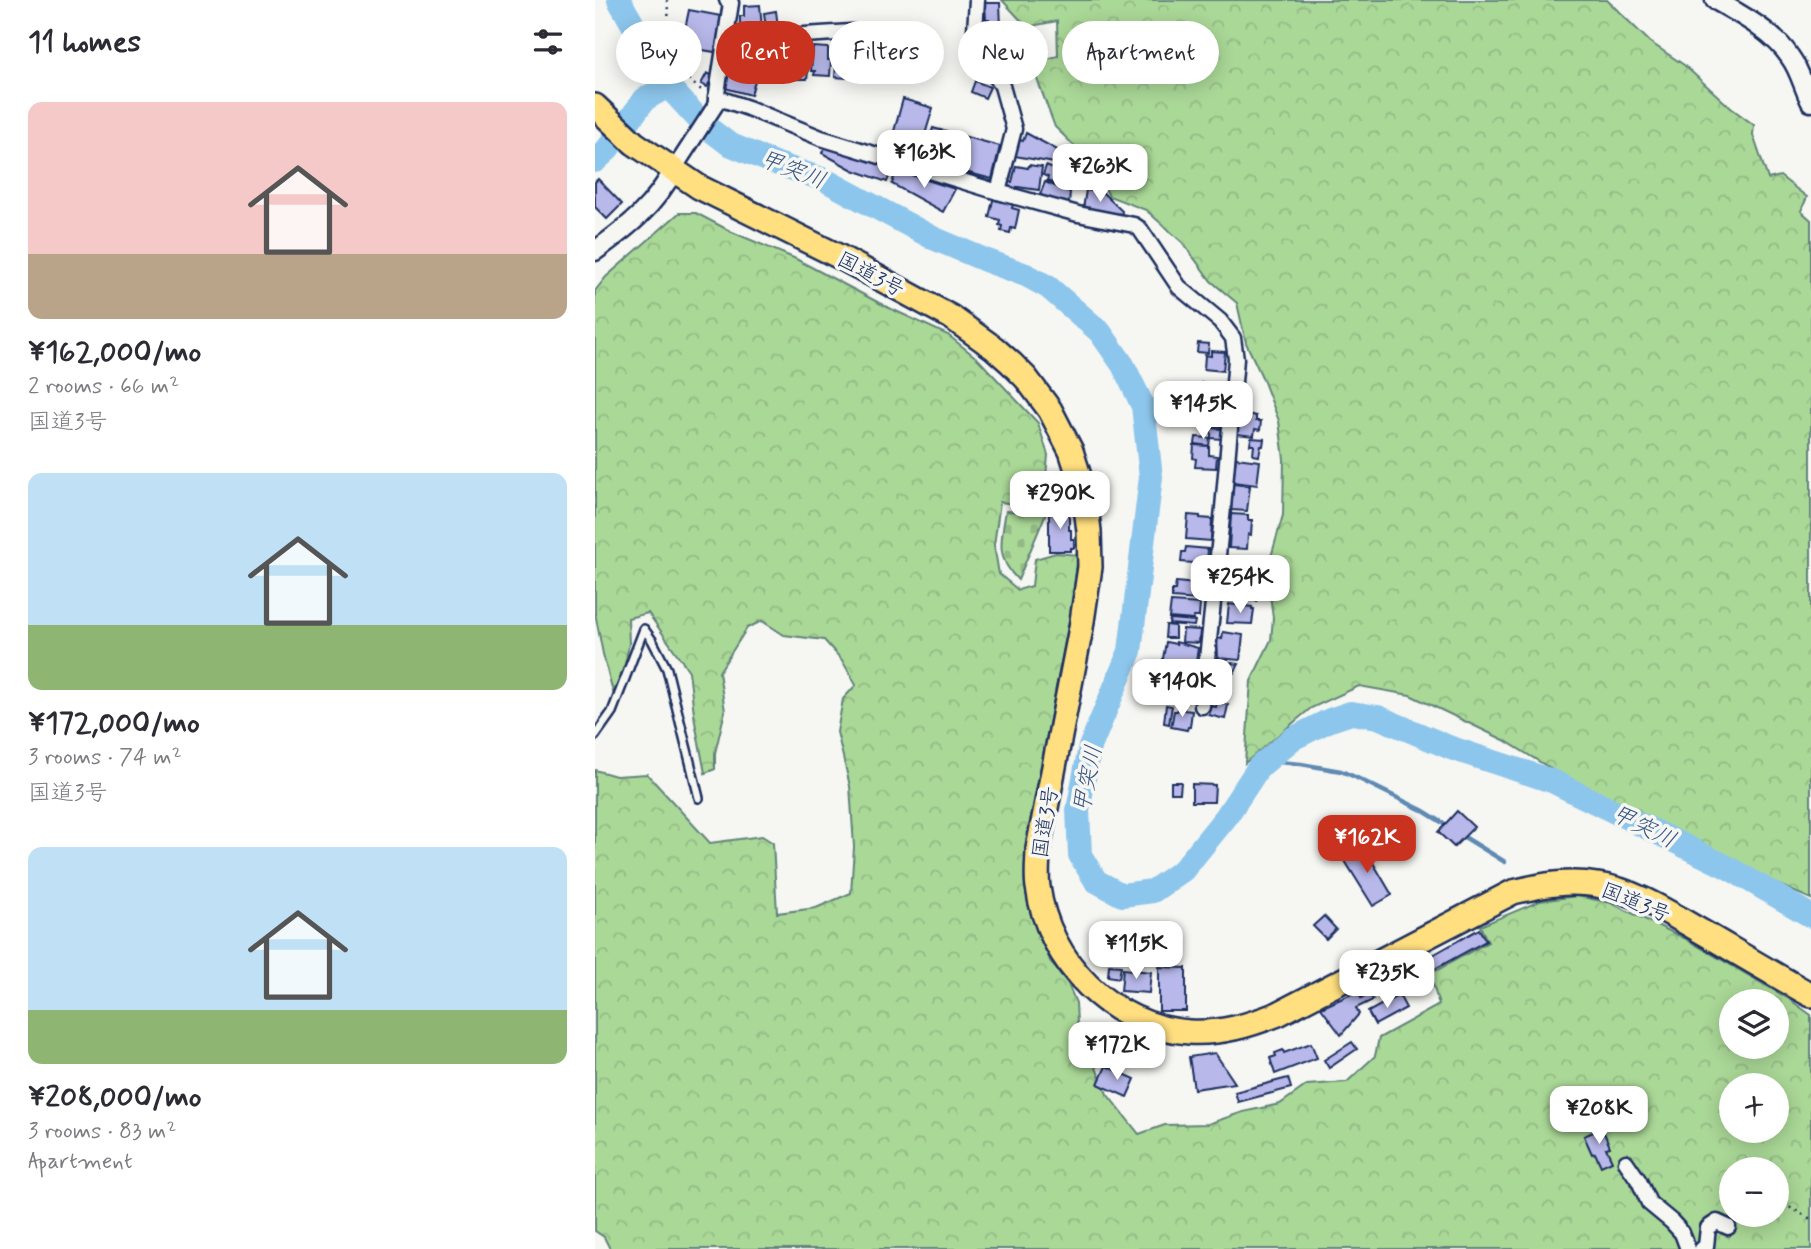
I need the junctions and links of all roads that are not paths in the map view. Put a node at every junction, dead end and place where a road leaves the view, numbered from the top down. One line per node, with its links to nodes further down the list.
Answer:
1 (728, 0): 4 (street)
2 (977, 0): 10 (street)
3 (1715, 0): 7 (street)
4 (729, 21)
5 (719, 84): 6 (street)
6 (716, 102): 9 (street); 10 (street)
7 (1811, 102)
8 (595, 106): 9 (highway, 国道3号)
9 (679, 162): 11 (street); 15 (highway, 国道3号)
10 (998, 192): 12 (street)
11 (595, 251)
12 (1202, 705)
13 (595, 736): 14 (lane)
14 (699, 798)
15 (1811, 995)
16 (1626, 1162): 18 (street)
17 (1719, 1223): 19 (street)
18 (1688, 1249)
19 (1702, 1249)

